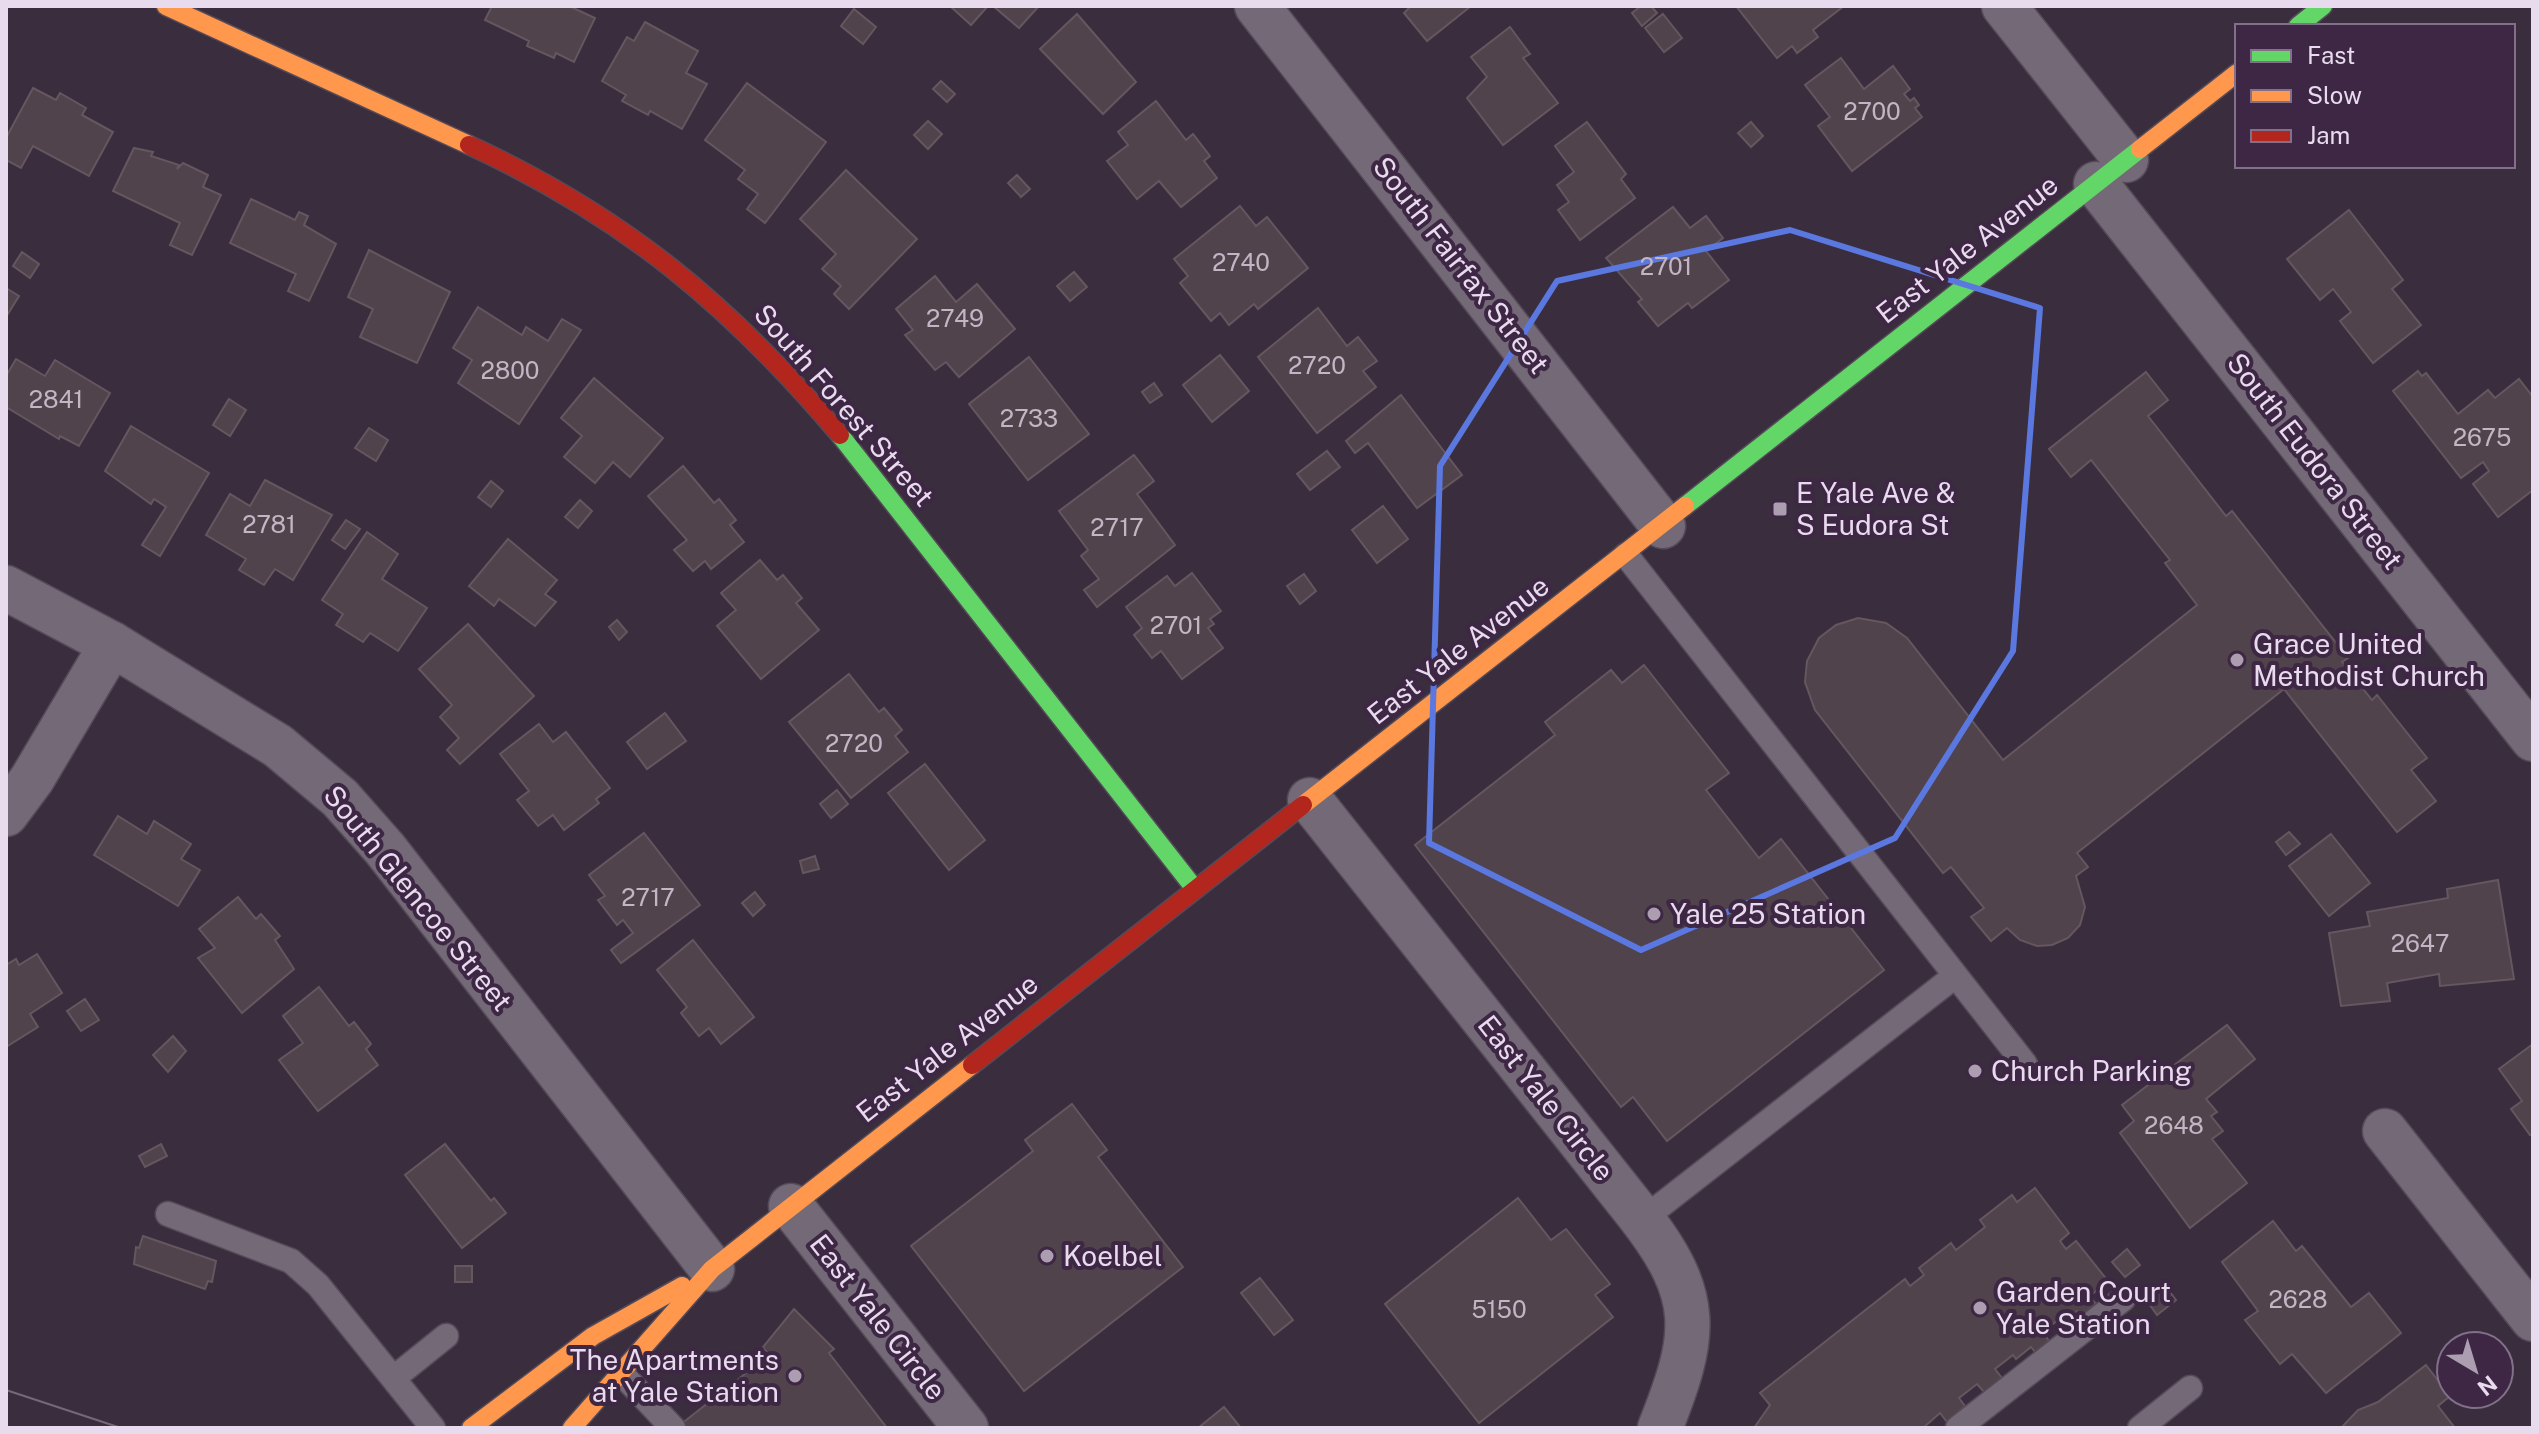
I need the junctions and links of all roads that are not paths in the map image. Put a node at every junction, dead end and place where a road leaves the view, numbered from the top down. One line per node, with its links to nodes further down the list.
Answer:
1 (166, 6): 15 (main road, South Forest Street)
2 (1257, 6): 8 (street, South Fairfax Street)
3 (2004, 6): 7 (street, South Eudora Street)
4 (2323, 6): 5 (main road)
5 (2300, 24)
6 (2235, 75): 7 (main road, East Yale Avenue)
7 (2111, 172): 8 (main road, East Yale Avenue); 12 (street, South Eudora Street)
8 (1663, 526): 9 (main road, East Yale Avenue)
9 (1626, 555): 13 (main road, East Yale Avenue); 16 (lane)
10 (6, 588): 11 (street, South Glencoe Street)
11 (112, 644): 14 (street); 22 (street, South Glencoe Street)
12 (2533, 739)
13 (1310, 800): 15 (main road, East Yale Avenue); 21 (street, East Yale Circle)
14 (6, 814)
15 (1195, 889): 19 (main road, East Yale Avenue)
16 (1955, 976): 17 (lane); 21 (lane)
17 (2025, 1064)
18 (2385, 1131): 24 (street)
19 (791, 1206): 22 (main road, East Yale Avenue); 33 (street, East Yale Circle)
20 (168, 1214): 27 (lane)
21 (1642, 1220): 34 (street, East Yale Circle)
22 (712, 1269): 26 (main road, East Yale Avenue); 30 (main road, East Yale Avenue)
23 (2123, 1299): 35 (lane)
24 (2533, 1319)
25 (446, 1336): 27 (lane)
26 (620, 1372): 31 (main road, East Yale Avenue); 32 (lane)
27 (395, 1377): 29 (lane)
28 (2190, 1388): 36 (lane)
29 (433, 1428)
30 (471, 1428)
31 (572, 1428)
32 (673, 1428)
33 (966, 1428)
34 (1660, 1428)
35 (1958, 1428)
36 (2140, 1428)

